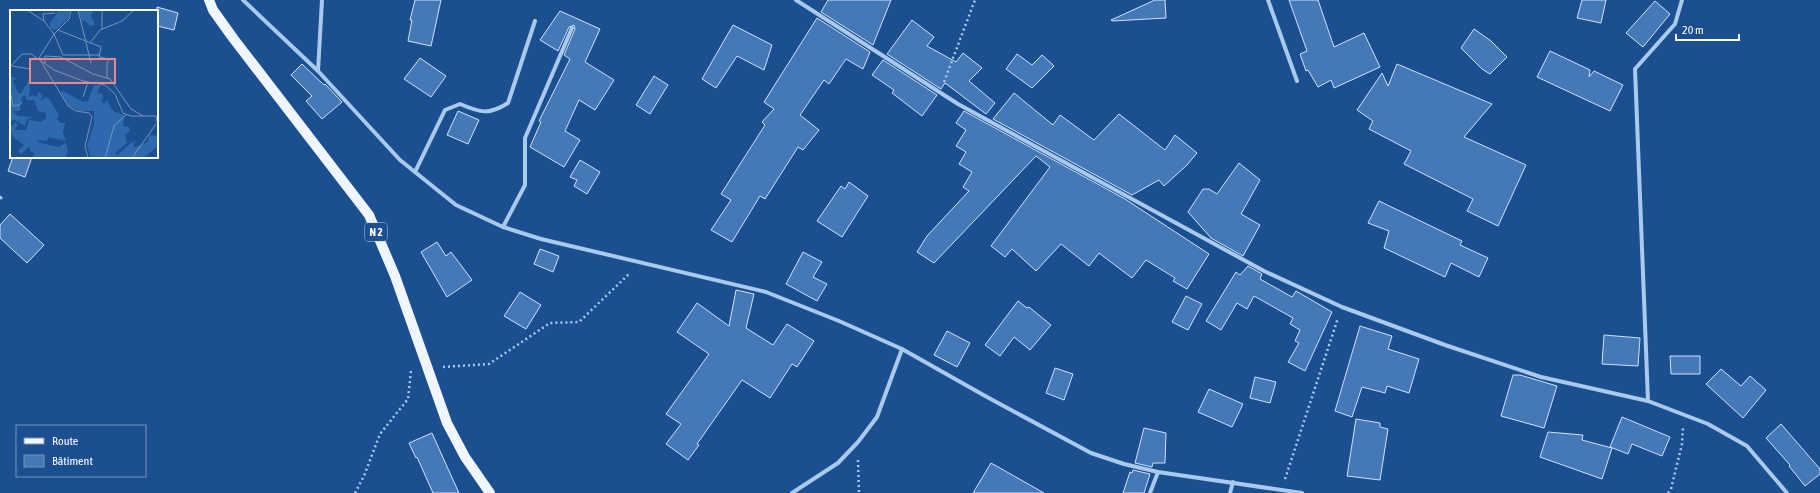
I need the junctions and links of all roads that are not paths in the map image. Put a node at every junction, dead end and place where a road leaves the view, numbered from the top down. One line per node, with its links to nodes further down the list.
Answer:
1 (209, 0): 17 (main road, N 2)
2 (243, 0): 9 (street)
3 (322, 0): 9 (street)
4 (796, 0): 14 (street)
5 (1268, 0): 10 (street)
6 (1682, 0): 14 (street)
7 (535, 21): 11 (street)
8 (572, 28): 12 (street)
9 (318, 71): 11 (street)
10 (1297, 81)
11 (415, 172): 12 (street)
12 (503, 227): 13 (street)
13 (902, 349): 15 (street); 18 (street)
14 (1648, 401): 22 (street)
15 (1158, 472): 16 (street); 19 (street)
16 (1233, 482): 20 (street); 21 (street)
17 (490, 493)
18 (792, 493)
19 (1150, 493)
20 (1230, 493)
21 (1302, 493)
22 (1787, 493)

